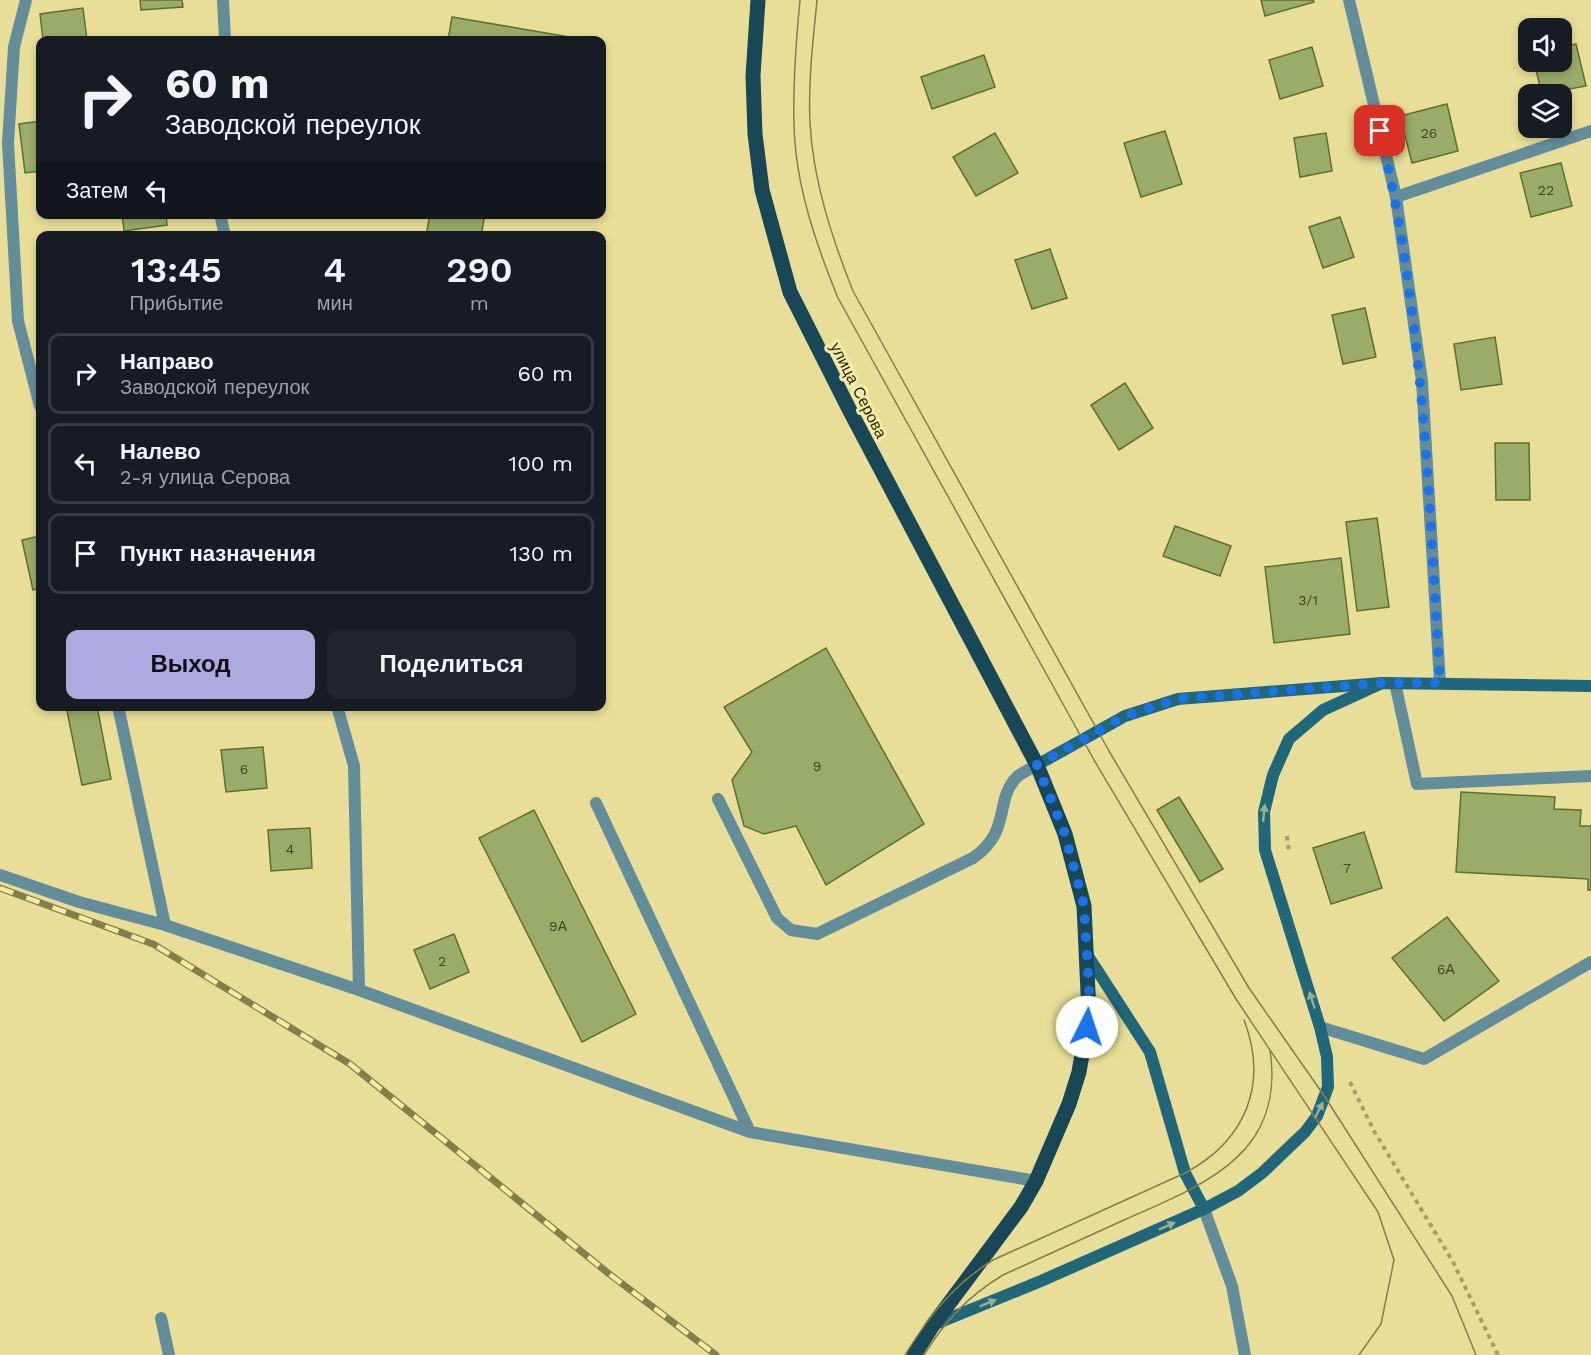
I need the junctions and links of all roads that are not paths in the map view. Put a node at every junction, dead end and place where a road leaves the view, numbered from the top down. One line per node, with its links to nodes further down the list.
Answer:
1 (26, 0): 8 (street)
2 (223, 0): 5 (street)
3 (758, 0): 14 (main road, улица Серова)
4 (1349, 0): 7 (street)
5 (225, 36)
6 (1591, 131): 7 (street)
7 (1396, 197): 10 (street)
8 (36, 391)
9 (1388, 683): 10 (main road); 14 (main road); 15 (street); 23 (main road, one-way to 9)
10 (1440, 683): 11 (main road)
11 (1591, 686)
12 (119, 711): 19 (street)
13 (338, 711): 22 (street)
14 (1037, 765): 16 (street); 20 (main road, улица Серова)
15 (1591, 776)
16 (718, 799)
17 (596, 803): 24 (street)
18 (0, 875): 19 (street)
19 (165, 925): 22 (street)
20 (1086, 952): 25 (main road, улица Серова); 26 (main road)
21 (1591, 962): 23 (street)
22 (359, 990): 24 (street)
23 (1320, 1026): 26 (main road, one-way to 23)
24 (750, 1132): 25 (street)
25 (1036, 1181): 28 (main road, улица Серова)
26 (1204, 1209): 28 (main road, one-way to 26); 31 (street)
27 (161, 1318): 29 (street)
28 (933, 1324): 30 (main road, улица Серова)
29 (170, 1355)
30 (914, 1355)
31 (1245, 1355)

